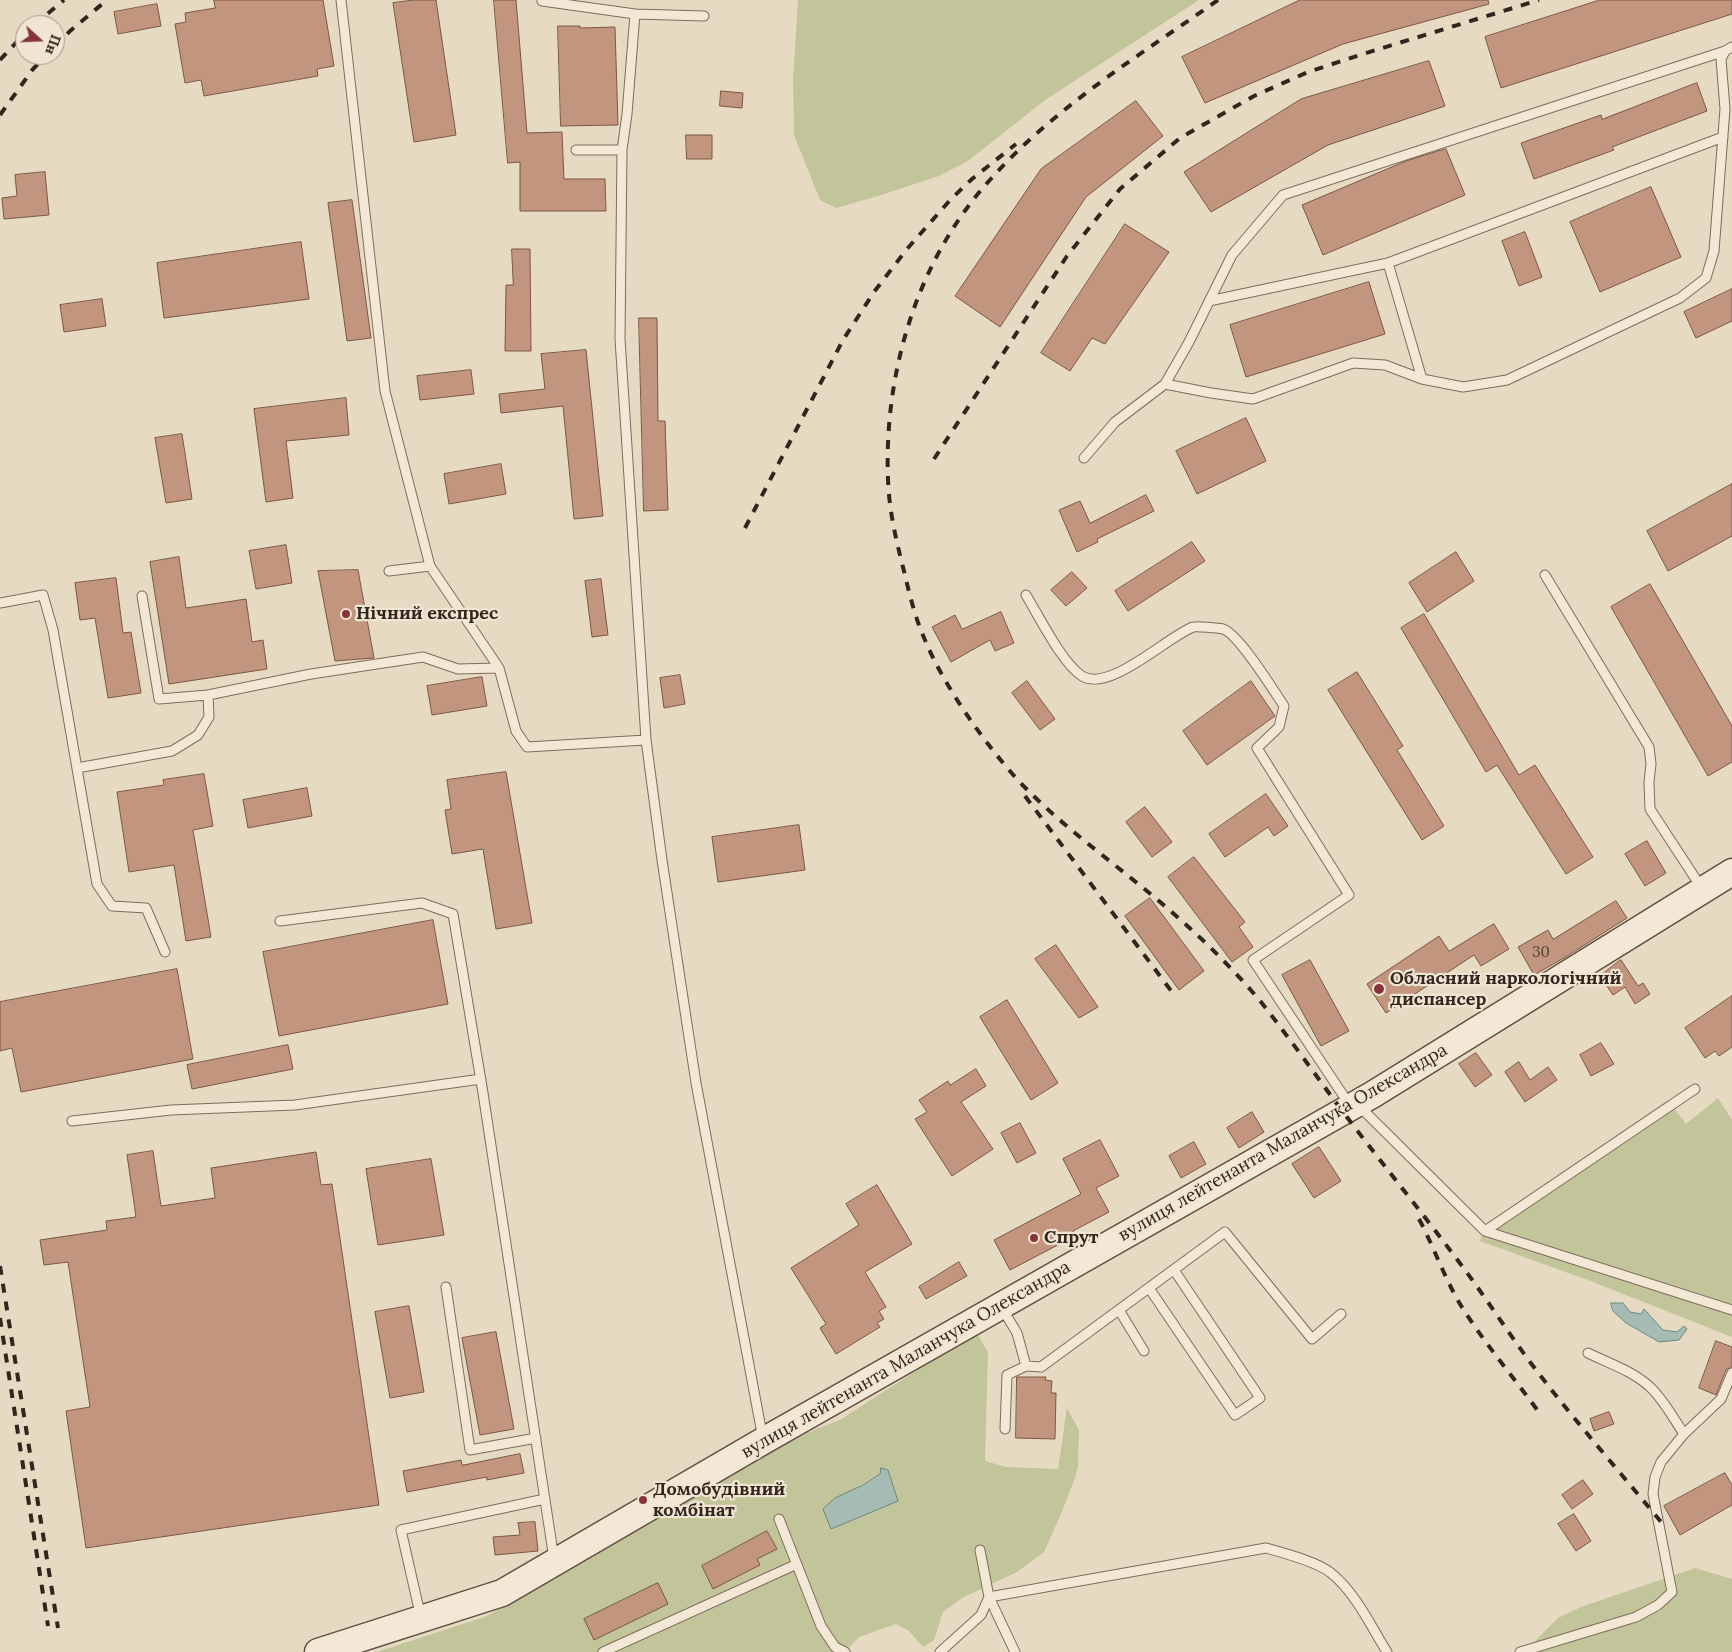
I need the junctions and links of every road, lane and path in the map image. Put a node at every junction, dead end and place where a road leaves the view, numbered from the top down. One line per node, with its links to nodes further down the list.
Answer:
1 (341, 0): 14 (lane)
2 (542, 1): 3 (lane)
3 (635, 14): 4 (lane); 8 (lane)
4 (704, 16)
5 (1728, 49): 6 (lane); 10 (lane)
6 (1723, 137): 9 (lane); 11 (lane)
7 (576, 150): 8 (lane)
8 (622, 150): 22 (lane)
9 (1388, 263): 10 (lane); 11 (lane)
10 (1209, 301): 12 (lane)
11 (1422, 379): 12 (lane)
12 (1165, 384): 13 (lane)
13 (1084, 458)
14 (430, 566): 15 (lane); 20 (lane)
15 (389, 571)
16 (1545, 575): 25 (lane)
17 (142, 596): 21 (lane)
18 (1026, 596): 30 (lane)
19 (0, 603): 23 (lane)
20 (499, 668): 21 (lane); 22 (lane)
21 (208, 695): 23 (lane)
22 (646, 740): 47 (lane)
23 (77, 768): 27 (lane)
24 (1732, 872): 25 (street, вулиця лейтенанта Маланчука Олександра)
25 (1703, 890): 30 (street, вулиця лейтенанта Маланчука Олександра)
26 (280, 921): 28 (lane)
27 (165, 952)
28 (481, 1078): 31 (lane); 46 (lane)
29 (1695, 1089): 32 (lane)
30 (1354, 1105): 32 (lane); 36 (street, вулиця лейтенанта Маланчука Олександра)
31 (72, 1121)
32 (1485, 1230): 38 (lane)
33 (1174, 1270): 35 (lane); 35 (lane); 39 (lane)
34 (446, 1287): 46 (lane)
35 (1149, 1288): 37 (lane)
36 (1000, 1306): 42 (lane); 47 (street, вулиця лейтенанта Маланчука Олександра)
37 (1119, 1310): 40 (lane); 42 (lane)
38 (1732, 1310)
39 (1342, 1314)
40 (1144, 1351)
41 (1588, 1353): 45 (lane)
42 (1026, 1366): 44 (lane)
43 (1732, 1373): 45 (lane)
44 (1005, 1430)
45 (1684, 1434): 61 (lane)
46 (536, 1438): 48 (lane)
47 (763, 1441): 51 (street, вулиця лейтенанта Маланчука Олександра)
48 (545, 1499): 51 (lane); 54 (lane)
49 (779, 1520): 52 (lane)
50 (980, 1550): 53 (lane)
51 (554, 1562): 54 (street, вулиця лейтенанта Маланчука Олександра)
52 (797, 1564): 56 (lane); 57 (lane)
53 (989, 1597): 58 (lane); 59 (lane); 60 (lane)
54 (421, 1618): 55 (street, вулиця лейтенанта Маланчука Олександра)
55 (318, 1652)
56 (603, 1652)
57 (845, 1652)
58 (940, 1652)
59 (1015, 1652)
60 (1387, 1652)
61 (1520, 1652)

